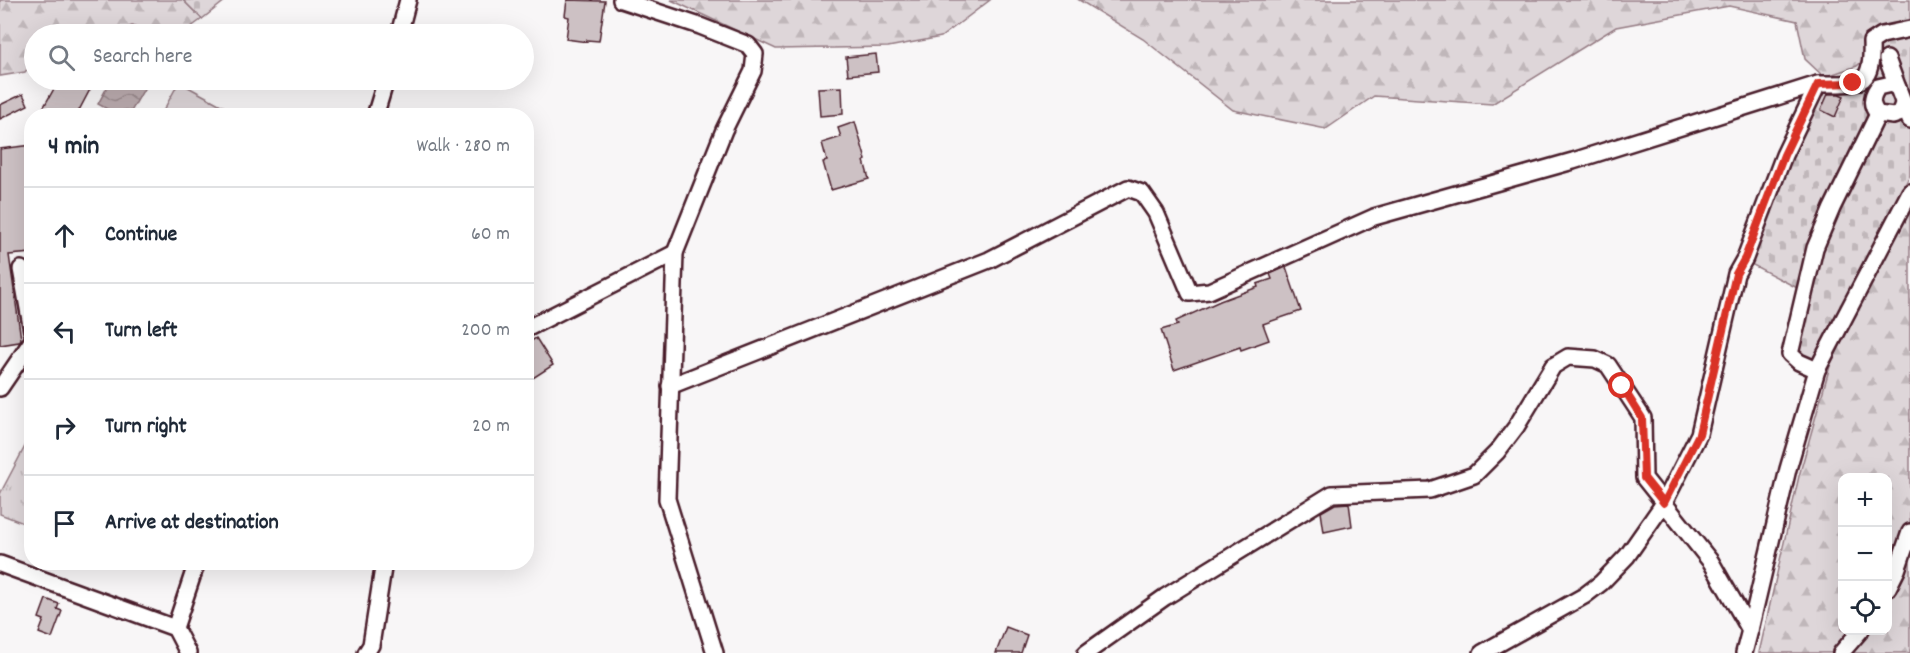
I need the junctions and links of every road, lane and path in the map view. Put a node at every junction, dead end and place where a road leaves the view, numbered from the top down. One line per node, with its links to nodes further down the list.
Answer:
1 (408, 0): 3 (street)
2 (621, 0): 13 (street)
3 (402, 24)
4 (1910, 29): 6 (street)
5 (1887, 59): 8 (street)
6 (1818, 84): 19 (street); 21 (street)
7 (383, 90): 9 (street)
8 (1903, 94): 10 (street); 10 (street); 11 (street)
9 (377, 108)
10 (1878, 114): 18 (street)
11 (1910, 120)
12 (1910, 192): 18 (street)
13 (675, 253): 16 (street); 19 (street)
14 (21, 269): 15 (street)
15 (24, 286)
16 (534, 325)
17 (24, 353): 20 (street)
18 (1817, 370): 28 (street)
19 (670, 386): 32 (street)
20 (0, 388)
21 (1664, 503): 28 (street); 33 (street); 34 (street)
22 (1910, 532): 26 (street)
23 (0, 564): 27 (street)
24 (194, 570): 27 (street)
25 (383, 570): 31 (street)
26 (1891, 581)
27 (175, 628): 30 (street)
28 (1750, 630): 35 (street)
29 (1857, 635): 36 (street)
30 (188, 653)
31 (366, 653)
32 (715, 653)
33 (1086, 653)
34 (1482, 653)
35 (1744, 653)
36 (1841, 653)

